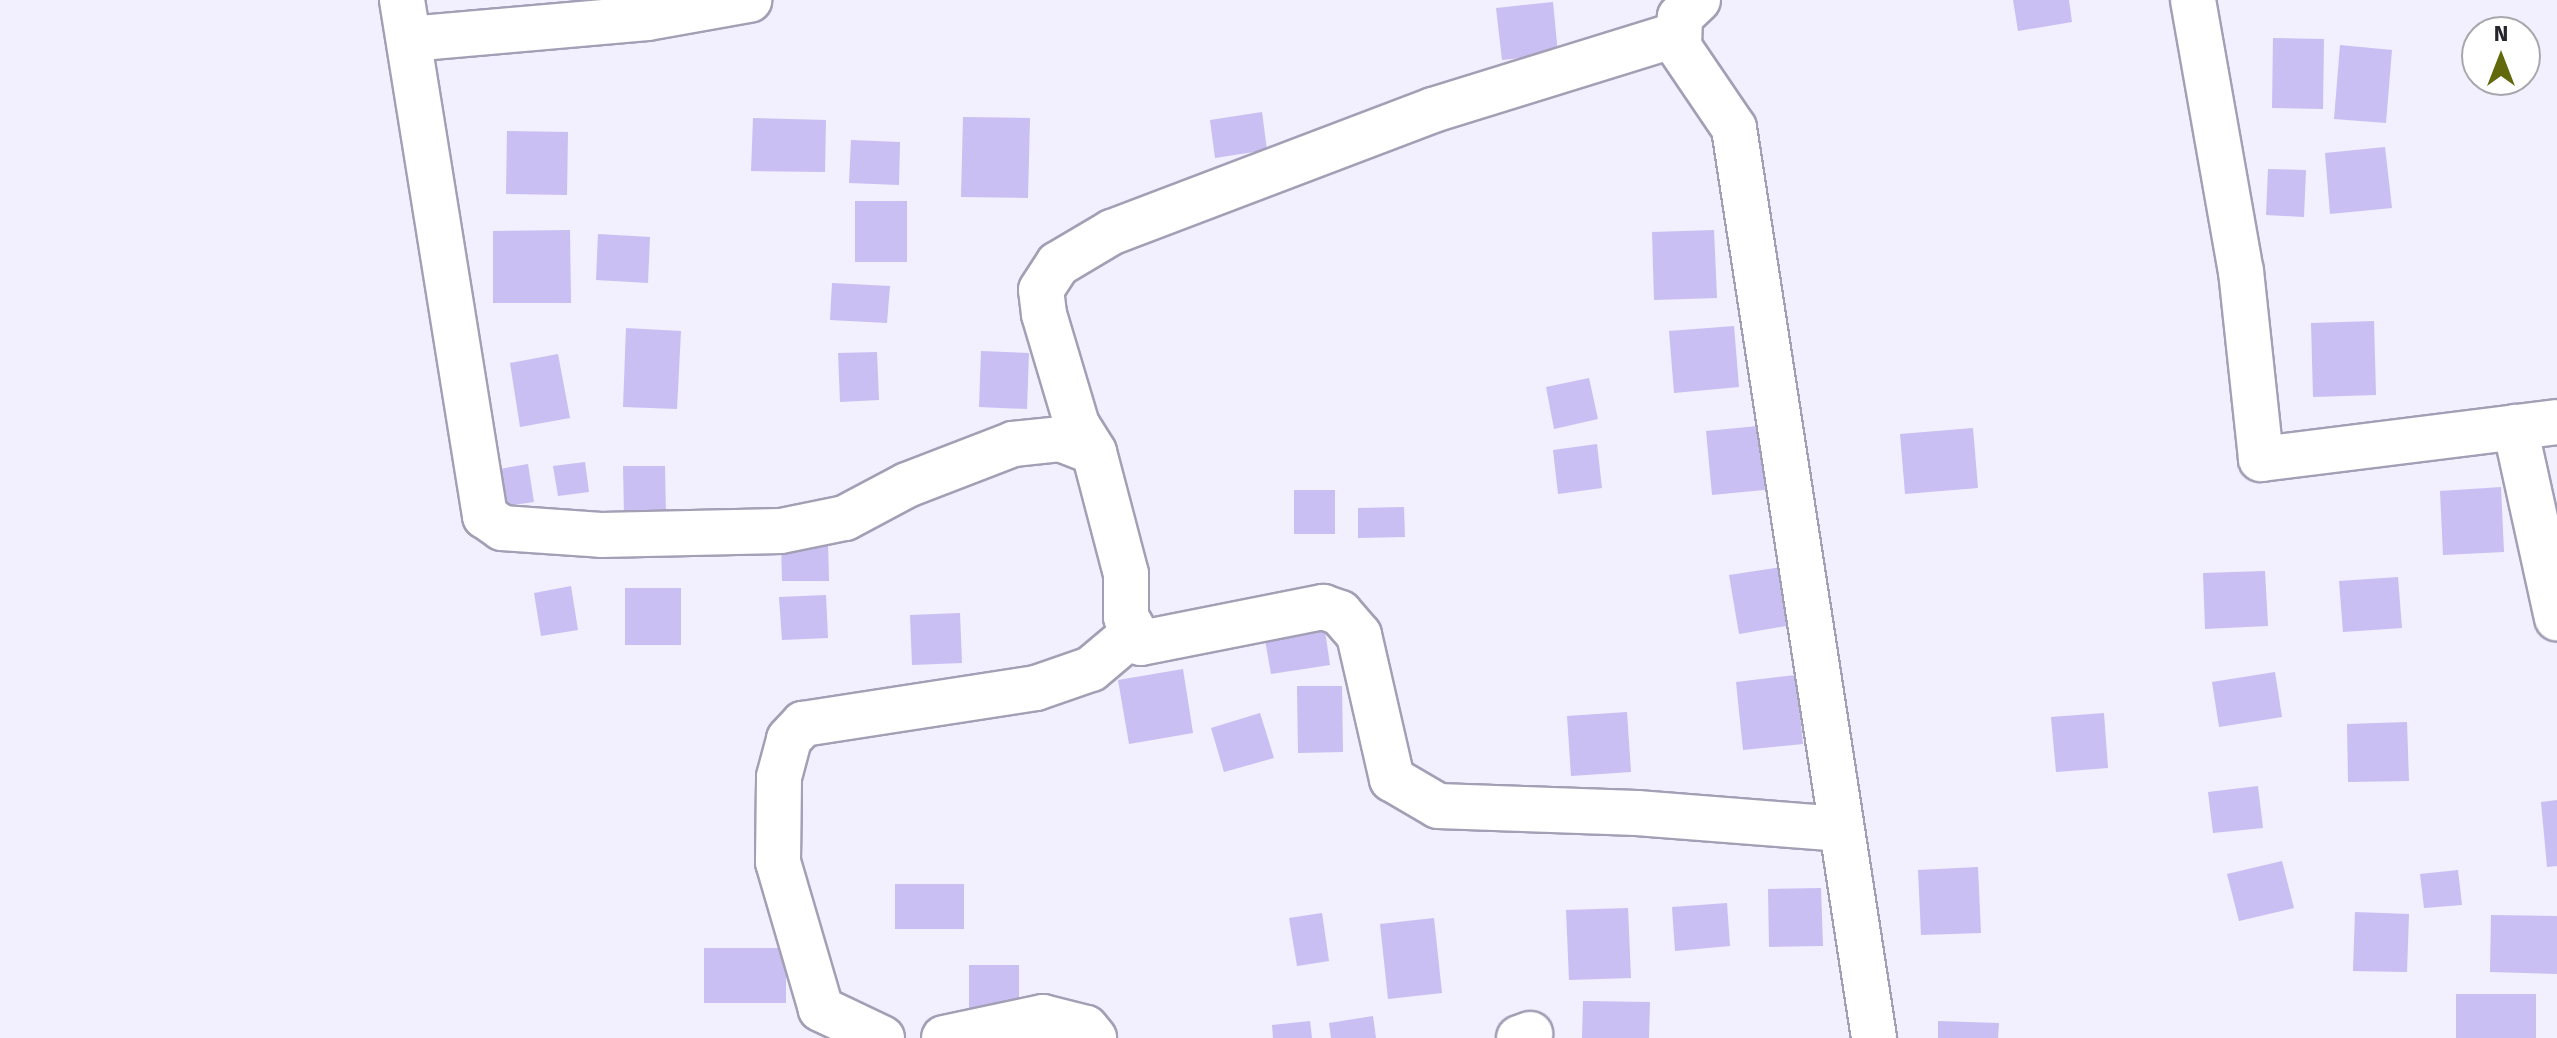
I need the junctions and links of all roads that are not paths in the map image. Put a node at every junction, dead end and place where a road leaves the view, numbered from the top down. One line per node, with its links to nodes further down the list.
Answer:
1 (749, 0): 4 (street)
2 (2193, 0): 6 (street)
3 (1689, 17): 7 (street); 10 (street)
4 (406, 20): 7 (street)
5 (2557, 422): 6 (street)
6 (2515, 427): 8 (street)
7 (1094, 452): 9 (street)
8 (2557, 618)
9 (1135, 632): 10 (street); 11 (street)
10 (1839, 829): 14 (street)
11 (882, 1038)
12 (944, 1038): 13 (street)
13 (1094, 1038)
14 (1874, 1038)

